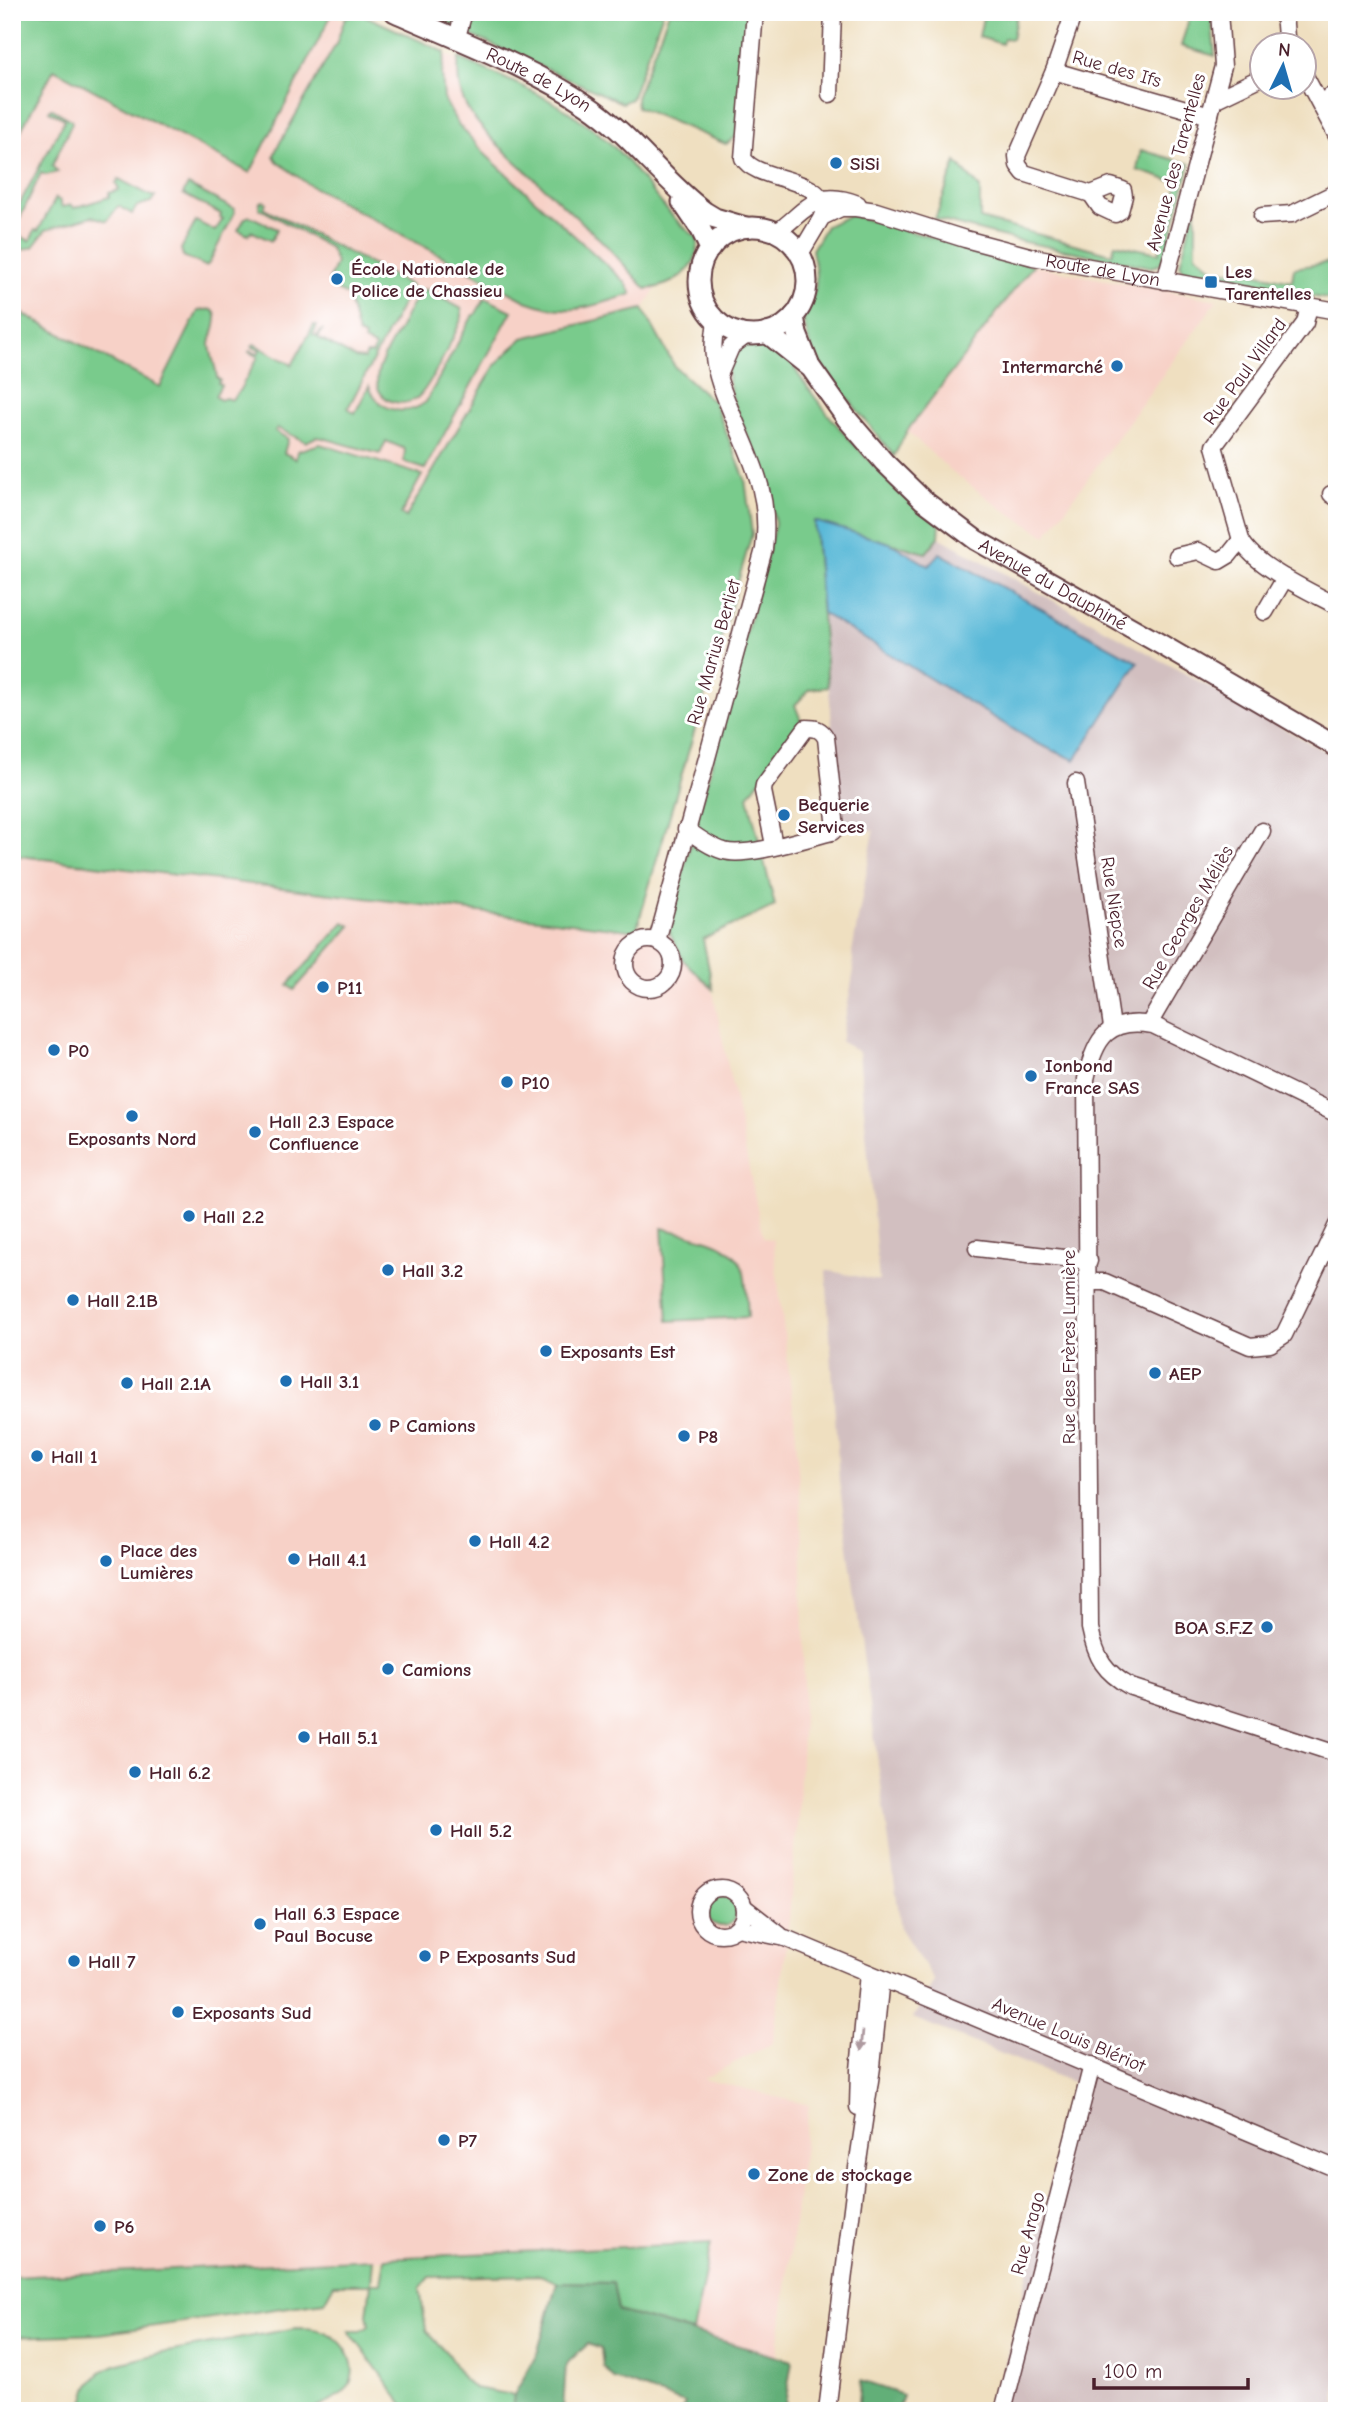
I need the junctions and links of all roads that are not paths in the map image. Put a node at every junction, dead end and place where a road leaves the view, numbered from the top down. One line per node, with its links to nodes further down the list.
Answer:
1 (395, 12): 9 (main road, Route de Lyon)
2 (464, 12): 9 (street)
3 (755, 12): 19 (street)
4 (833, 12): 13 (street)
5 (1074, 12): 10 (street)
6 (1219, 12): 16 (street, Avenue des Tarentelles)
7 (1284, 12): 8 (street)
8 (1286, 32)
9 (456, 40): 18 (main road, Route de Lyon)
10 (1054, 71): 16 (street, Rue des Ifs); 21 (street)
11 (1248, 86): 16 (street)
12 (1337, 93): 15 (street)
13 (830, 94)
14 (1318, 98): 15 (street)
15 (1320, 102): 17 (street)
16 (1212, 108): 31 (street, Avenue des Tarentelles)
17 (1337, 136)
18 (664, 175): 27 (main road, Route de Lyon); 29 (main road, Route de Lyon)
19 (795, 183): 22 (street); 23 (street)
20 (1337, 192): 25 (street)
21 (1091, 194)
22 (821, 198): 23 (street); 24 (street, Route de Lyon); 26 (street)
23 (804, 209): 28 (street)
24 (873, 210): 26 (street, Route de Lyon); 31 (street, Route de Lyon)
25 (1262, 216)
26 (822, 217): 30 (street)
27 (746, 227): 28 (main road); 29 (main road)
28 (777, 232): 30 (main road)
29 (710, 248): 35 (main road)
30 (800, 254): 34 (main road)
31 (1166, 281): 32 (street, Route de Lyon)
32 (1309, 306): 33 (street, Route de Lyon); 39 (street, Rue Paul Villard)
33 (1337, 311)
34 (794, 316): 36 (main road); 37 (main road, Avenue du Dauphiné)
35 (716, 319): 36 (main road); 38 (street, Rue Marius Berliet)
36 (757, 333): 37 (main road, Avenue du Dauphiné); 38 (street)
37 (811, 368): 44 (main road, Avenue du Dauphiné)
38 (718, 378): 46 (street, Rue Marius Berliet)
39 (1241, 540): 40 (street); 41 (street, Rue Paul Villard)
40 (1178, 556)
41 (1285, 578): 42 (street, Rue Paul Villard); 43 (street)
42 (1337, 606)
43 (1265, 612)
44 (1337, 747)
45 (1076, 783): 51 (street, Rue Niepce)
46 (686, 829): 48 (street); 49 (street, Rue Marius Berliet)
47 (1262, 831): 50 (street, Rue Georges Méliès)
48 (774, 845): 48 (street)
49 (657, 941)
50 (1149, 1024): 51 (street); 52 (street)
51 (1112, 1027): 55 (street, Rue des Frères Lumière)
52 (1337, 1114)
53 (1337, 1225): 56 (street)
54 (977, 1248): 55 (street)
55 (1088, 1261): 56 (street, Rue des Frères Lumière)
56 (1089, 1282): 57 (street, Rue des Frères Lumière)
57 (1337, 1754)
58 (744, 1907): 59 (street); 59 (street); 60 (street, Avenue Louis Blériot)
59 (737, 1928): 60 (street, Avenue Louis Blériot)
60 (785, 1938): 61 (street, Avenue Louis Blériot)
61 (874, 1976): 62 (street, Avenue Louis Blériot); 64 (street)
62 (1092, 2065): 63 (street, Avenue Louis Blériot); 65 (street, Rue Arago)
63 (1337, 2169)
64 (827, 2411)
65 (1003, 2411)

